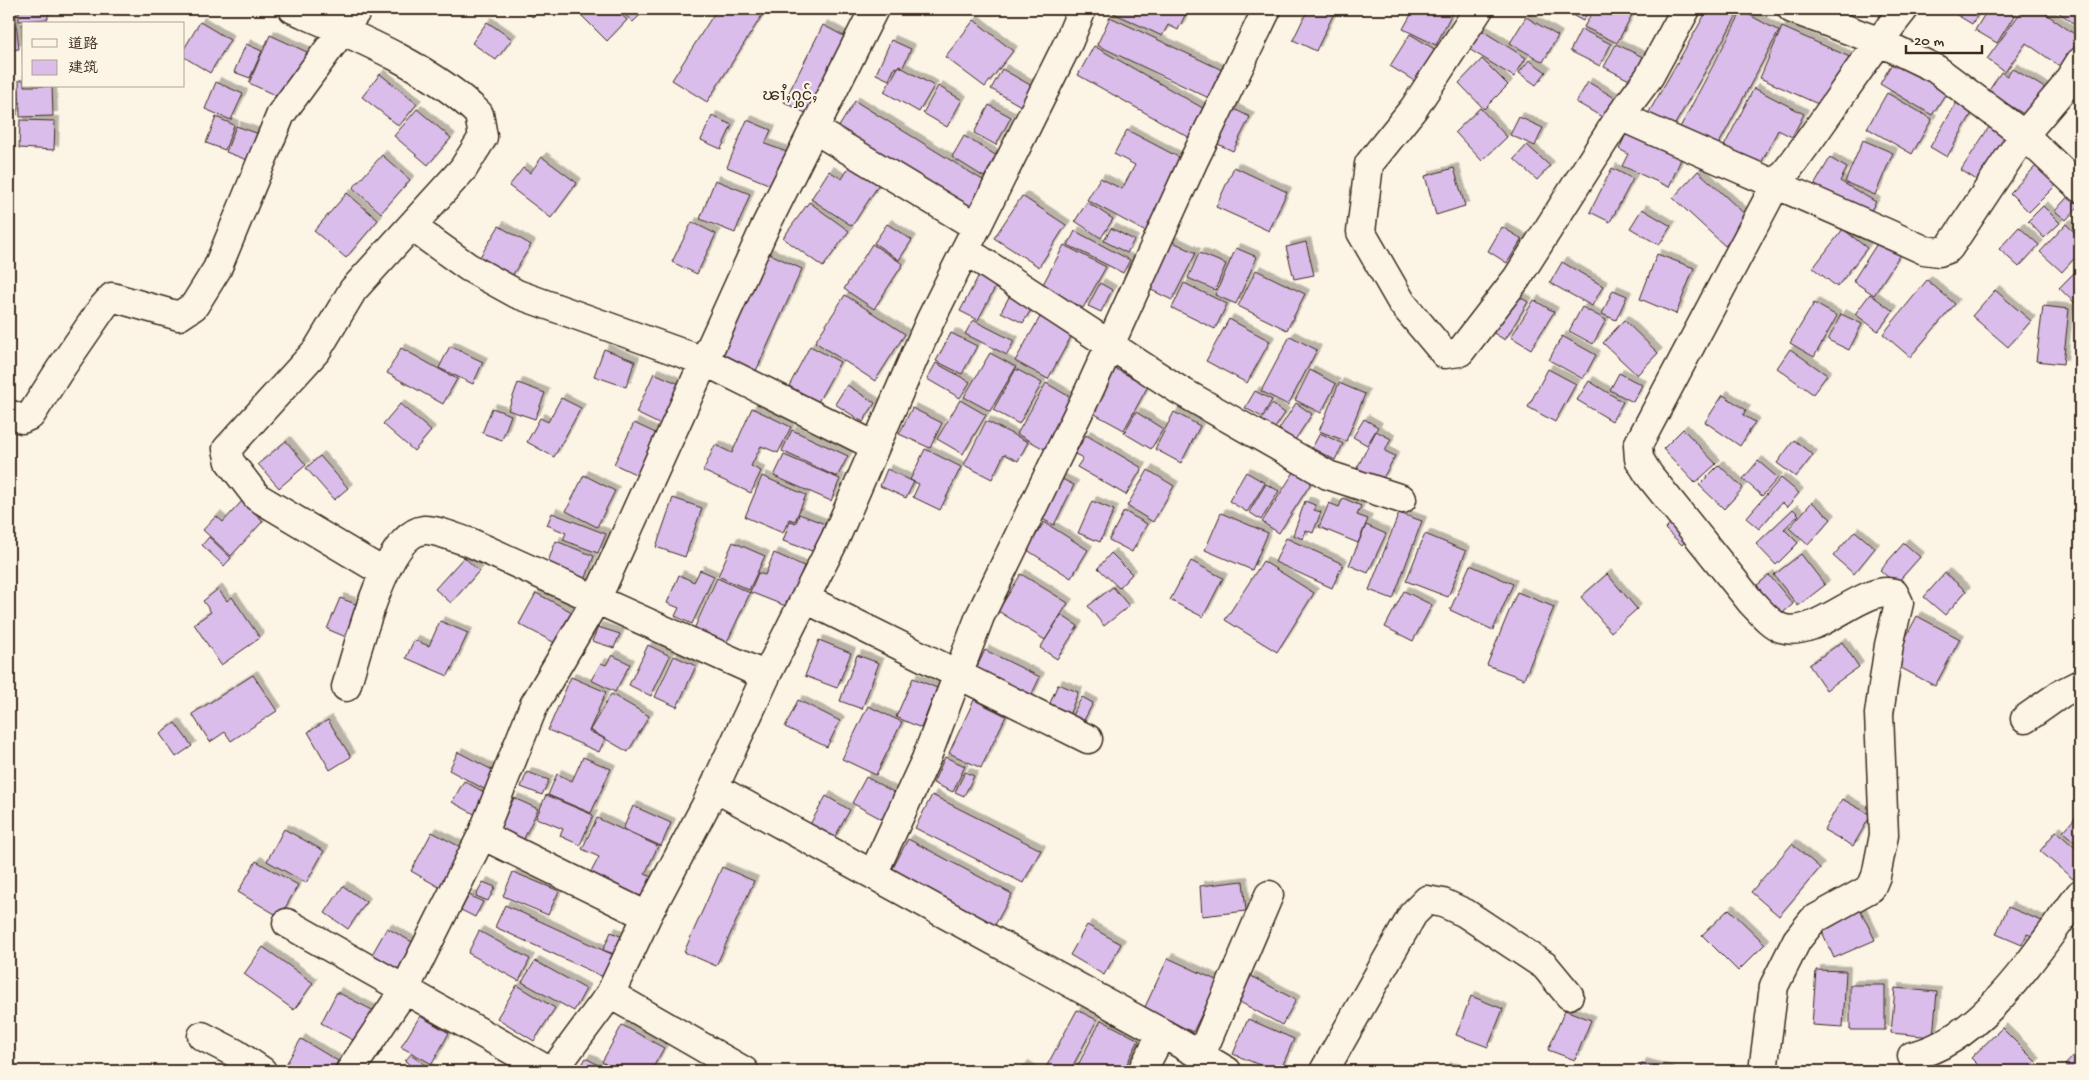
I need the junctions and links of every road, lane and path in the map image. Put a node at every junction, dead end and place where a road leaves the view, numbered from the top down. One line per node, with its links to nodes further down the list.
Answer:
1 (293, 9): 10 (street)
2 (358, 9): 10 (street)
3 (874, 9): 15 (street)
4 (1082, 9): 20 (street)
5 (1267, 9): 21 (street)
6 (1479, 9): 14 (street)
7 (1686, 9): 14 (street)
8 (1792, 9): 11 (street)
9 (1904, 9): 11 (street)
10 (342, 30): 19 (street); 23 (street)
11 (1878, 41): 16 (street); 17 (street)
12 (2080, 62): 13 (street)
13 (2072, 94): 16 (street)
14 (1620, 116): 17 (street)
15 (814, 129): 20 (street); 22 (street)
16 (2024, 135): 17 (street); 18 (street)
17 (1775, 186): 56 (street)
18 (2080, 188)
19 (411, 226): 22 (street); 26 (street)
20 (971, 238): 21 (street); 24 (street)
21 (1110, 344): 25 (street); 29 (street)
22 (704, 361): 24 (street); 28 (street)
23 (9, 414)
24 (875, 446): 27 (street)
25 (1402, 499)
26 (383, 572): 28 (street); 32 (street)
27 (806, 599): 29 (street); 30 (street)
28 (596, 600): 30 (street); 36 (street)
29 (958, 674): 34 (street); 37 (street)
30 (766, 676): 35 (street)
31 (2080, 684): 33 (street)
32 (346, 687)
33 (2025, 719)
34 (1088, 739)
35 (715, 788): 37 (street); 40 (street)
36 (482, 835): 40 (street); 42 (street)
37 (873, 874): 45 (street)
38 (2080, 894): 48 (street)
39 (1269, 895): 47 (street)
40 (647, 916): 43 (street)
41 (287, 923): 42 (street)
42 (405, 989): 50 (street); 51 (street)
43 (610, 994): 51 (street); 52 (street)
44 (1569, 995): 55 (street)
45 (1162, 1033): 47 (street); 53 (street)
46 (202, 1036): 49 (street)
47 (1200, 1055): 54 (street)
48 (1912, 1056)
49 (262, 1071)
50 (350, 1071)
51 (551, 1071)
52 (744, 1071)
53 (1142, 1071)
54 (1227, 1071)
55 (1324, 1071)
56 (1763, 1071)

